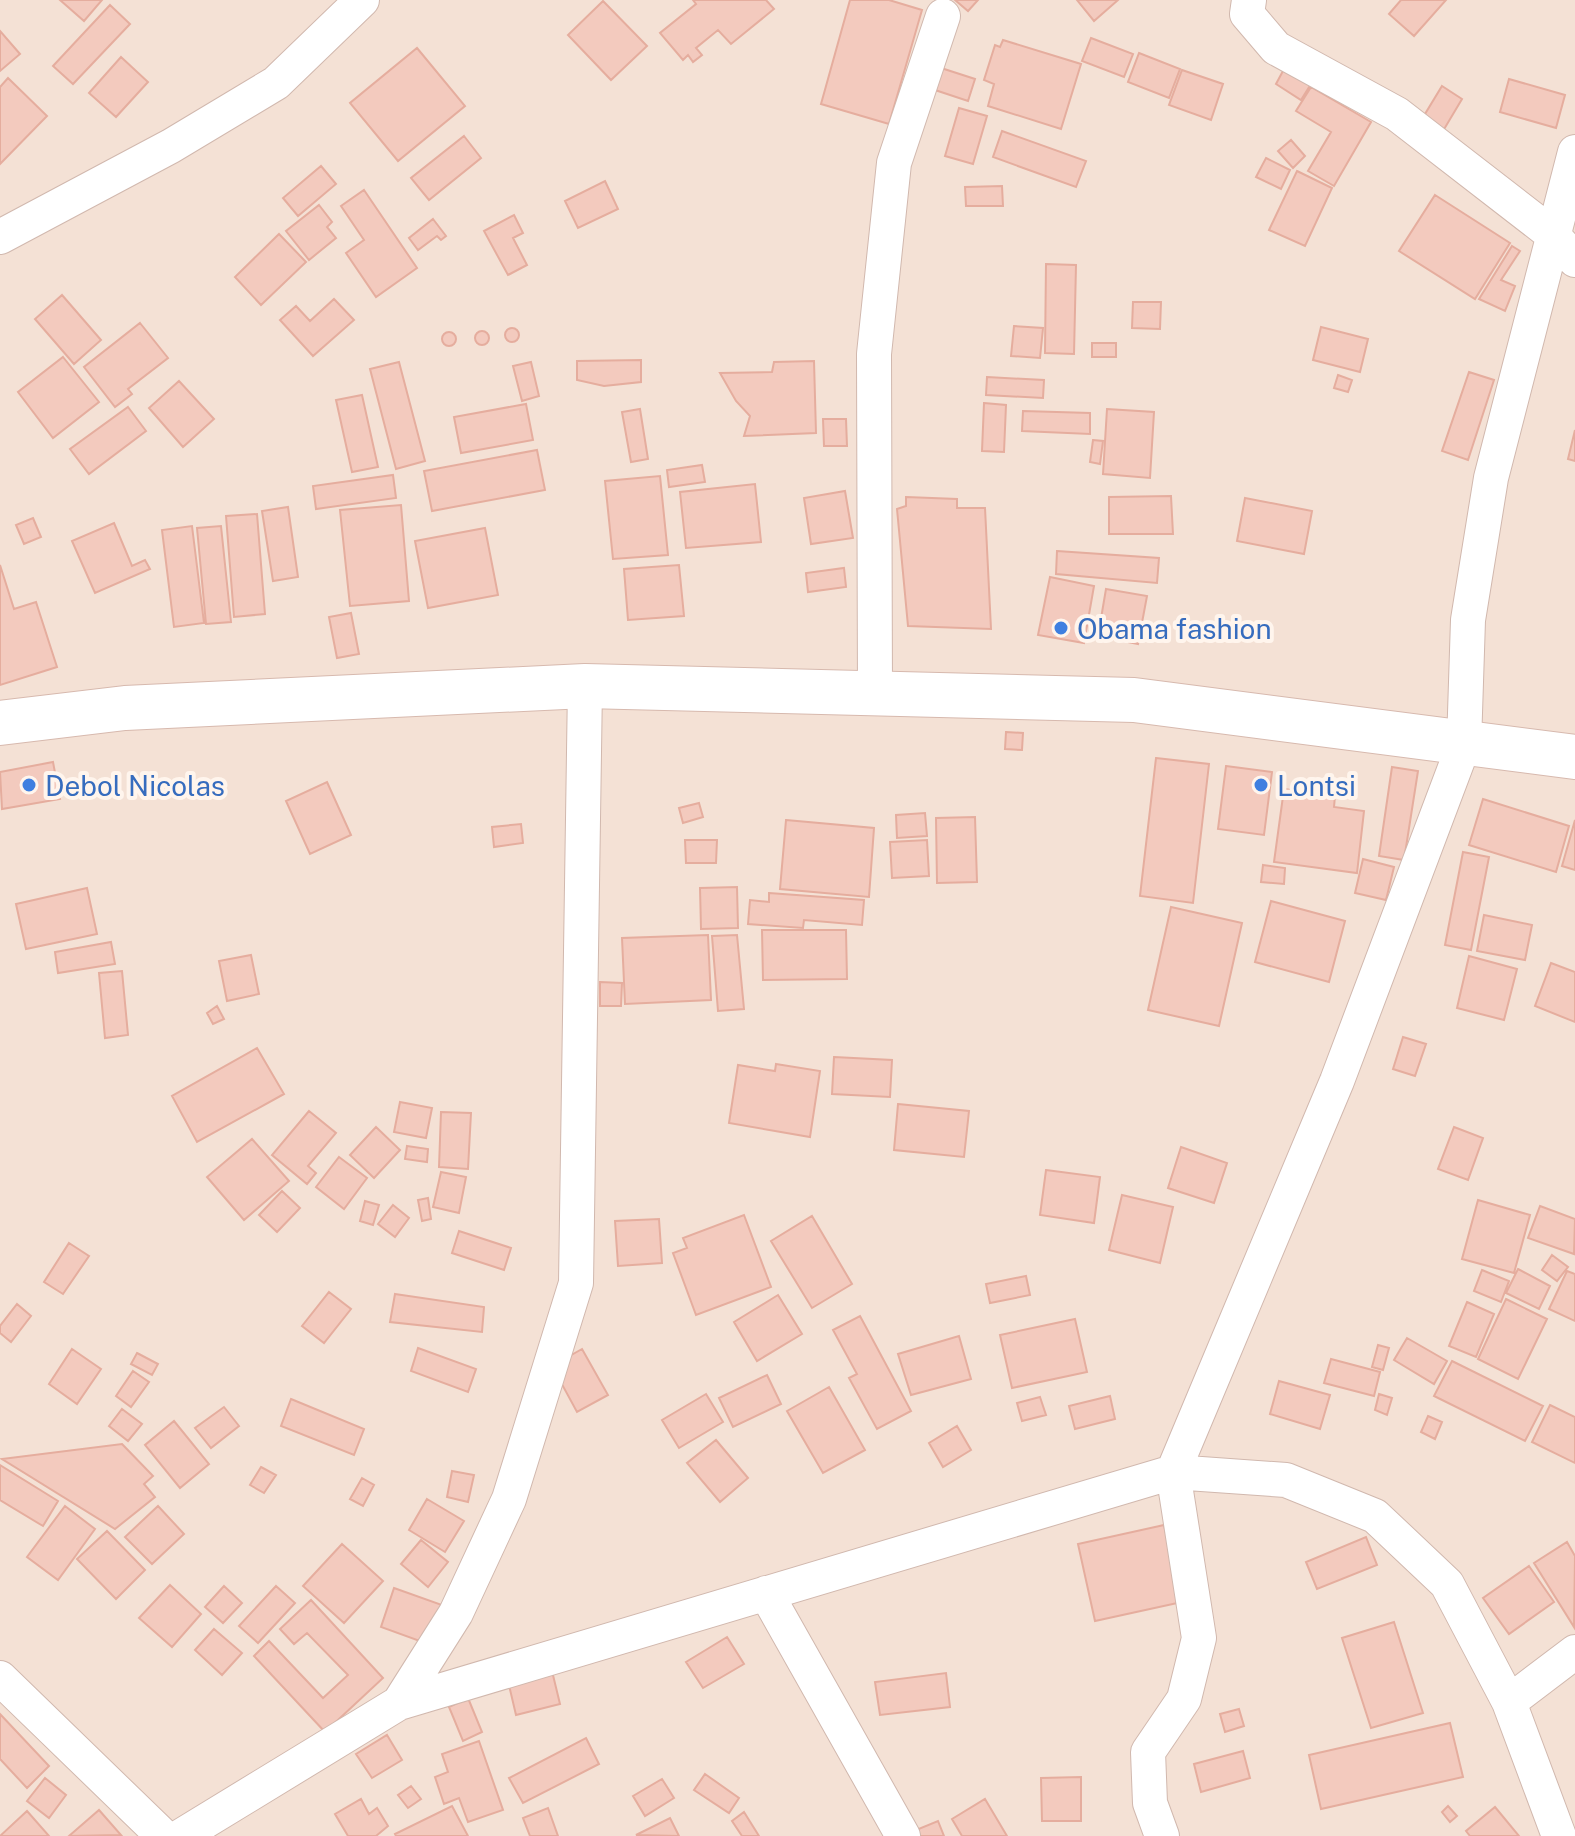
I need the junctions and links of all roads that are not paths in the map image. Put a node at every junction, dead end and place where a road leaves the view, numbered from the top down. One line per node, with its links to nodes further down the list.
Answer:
1 (362, 0): 6 (street)
2 (1249, 0): 5 (street)
3 (943, 16): 9 (street)
4 (1575, 152): 5 (street)
5 (1552, 234): 7 (street); 11 (street)
6 (0, 237)
7 (1575, 260)
8 (585, 686): 9 (street); 10 (street); 18 (street)
9 (875, 694): 11 (street)
10 (0, 723)
11 (1464, 744): 12 (street); 13 (street)
12 (1575, 757)
13 (1173, 1472): 14 (street); 17 (street); 22 (street)
14 (766, 1593): 18 (street); 21 (street)
15 (1575, 1652): 17 (street)
16 (0, 1678): 19 (street)
17 (1509, 1702): 23 (street)
18 (399, 1703): 20 (street)
19 (163, 1836)
20 (181, 1836)
21 (903, 1836)
22 (1162, 1836)
23 (1559, 1836)

